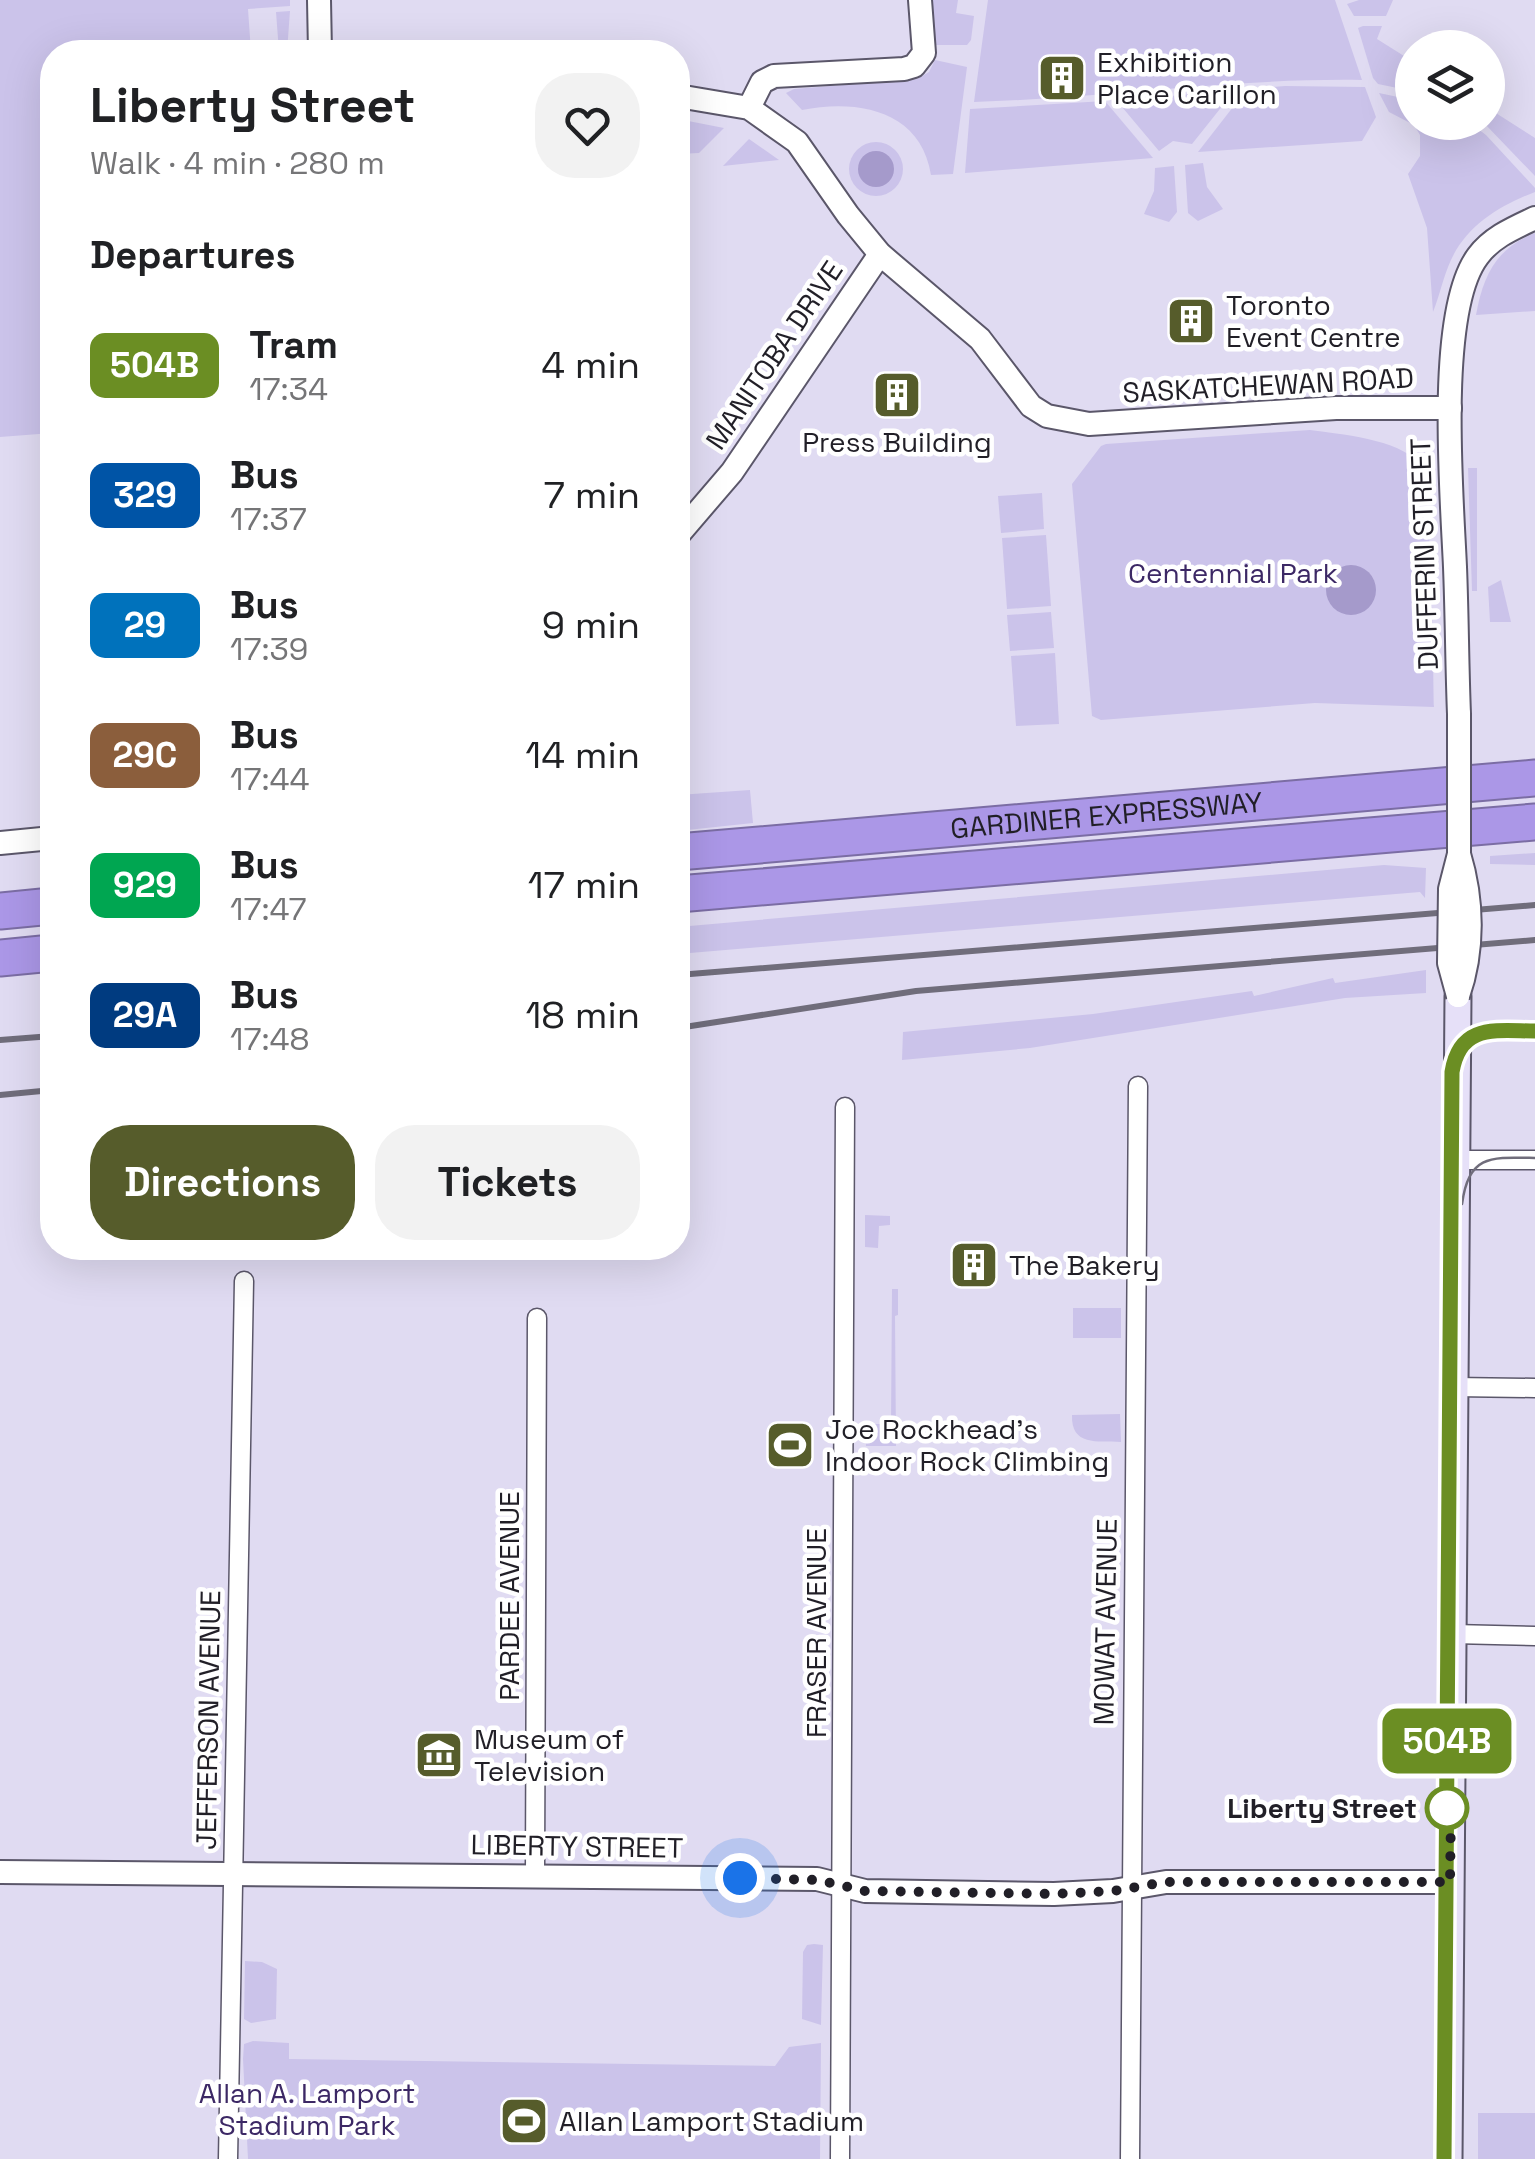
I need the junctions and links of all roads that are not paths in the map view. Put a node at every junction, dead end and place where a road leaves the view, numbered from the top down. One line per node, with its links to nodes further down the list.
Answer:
1 (319, 0): 3 (street)
2 (920, 0): 5 (street)
3 (320, 40)
4 (690, 98): 5 (street)
5 (750, 108): 7 (street, SASKATCHEWAN ROAD)
6 (1535, 218): 8 (street, DUFFERIN STREET)
7 (880, 254): 8 (street, SASKATCHEWAN ROAD); 9 (street, MANITOBA DRIVE)
8 (1450, 408): 20 (street, DUFFERIN STREET, bridge)
9 (690, 521)
10 (1535, 778): 14 (highway, GARDINER EXPRESSWAY)
11 (1535, 822): 15 (highway, GARDINER EXPRESSWAY)
12 (40, 839): 13 (street)
13 (0, 842)
14 (690, 851)
15 (690, 893)
16 (40, 907): 17 (highway)
17 (0, 911)
18 (40, 954): 19 (highway)
19 (0, 958)
20 (1458, 996): 23 (main road, DUFFERIN STREET)
21 (1138, 1086): 36 (street, MOWAT AVENUE)
22 (845, 1107): 35 (street, FRASER AVENUE)
23 (1457, 1160): 24 (street); 27 (main road, DUFFERIN STREET)
24 (1535, 1160)
25 (244, 1281): 32 (street, JEFFERSON AVENUE)
26 (537, 1318): 33 (street, PARDEE AVENUE)
27 (1454, 1386): 28 (street); 29 (main road, DUFFERIN STREET)
28 (1535, 1388)
29 (1453, 1634): 30 (street); 34 (main road, DUFFERIN STREET)
30 (1535, 1636)
31 (0, 1872): 32 (street, LIBERTY STREET)
32 (233, 1874): 33 (street, LIBERTY STREET); 37 (street, JEFFERSON AVENUE)
33 (535, 1874): 35 (street, LIBERTY STREET)
34 (1450, 1882): 36 (street, LIBERTY STREET); 40 (main road, DUFFERIN STREET)
35 (842, 1886): 36 (street, LIBERTY STREET); 38 (street, FRASER AVENUE)
36 (1132, 1888): 39 (street, MOWAT AVENUE)
37 (228, 2159)
38 (840, 2159)
39 (1130, 2159)
40 (1449, 2159)

